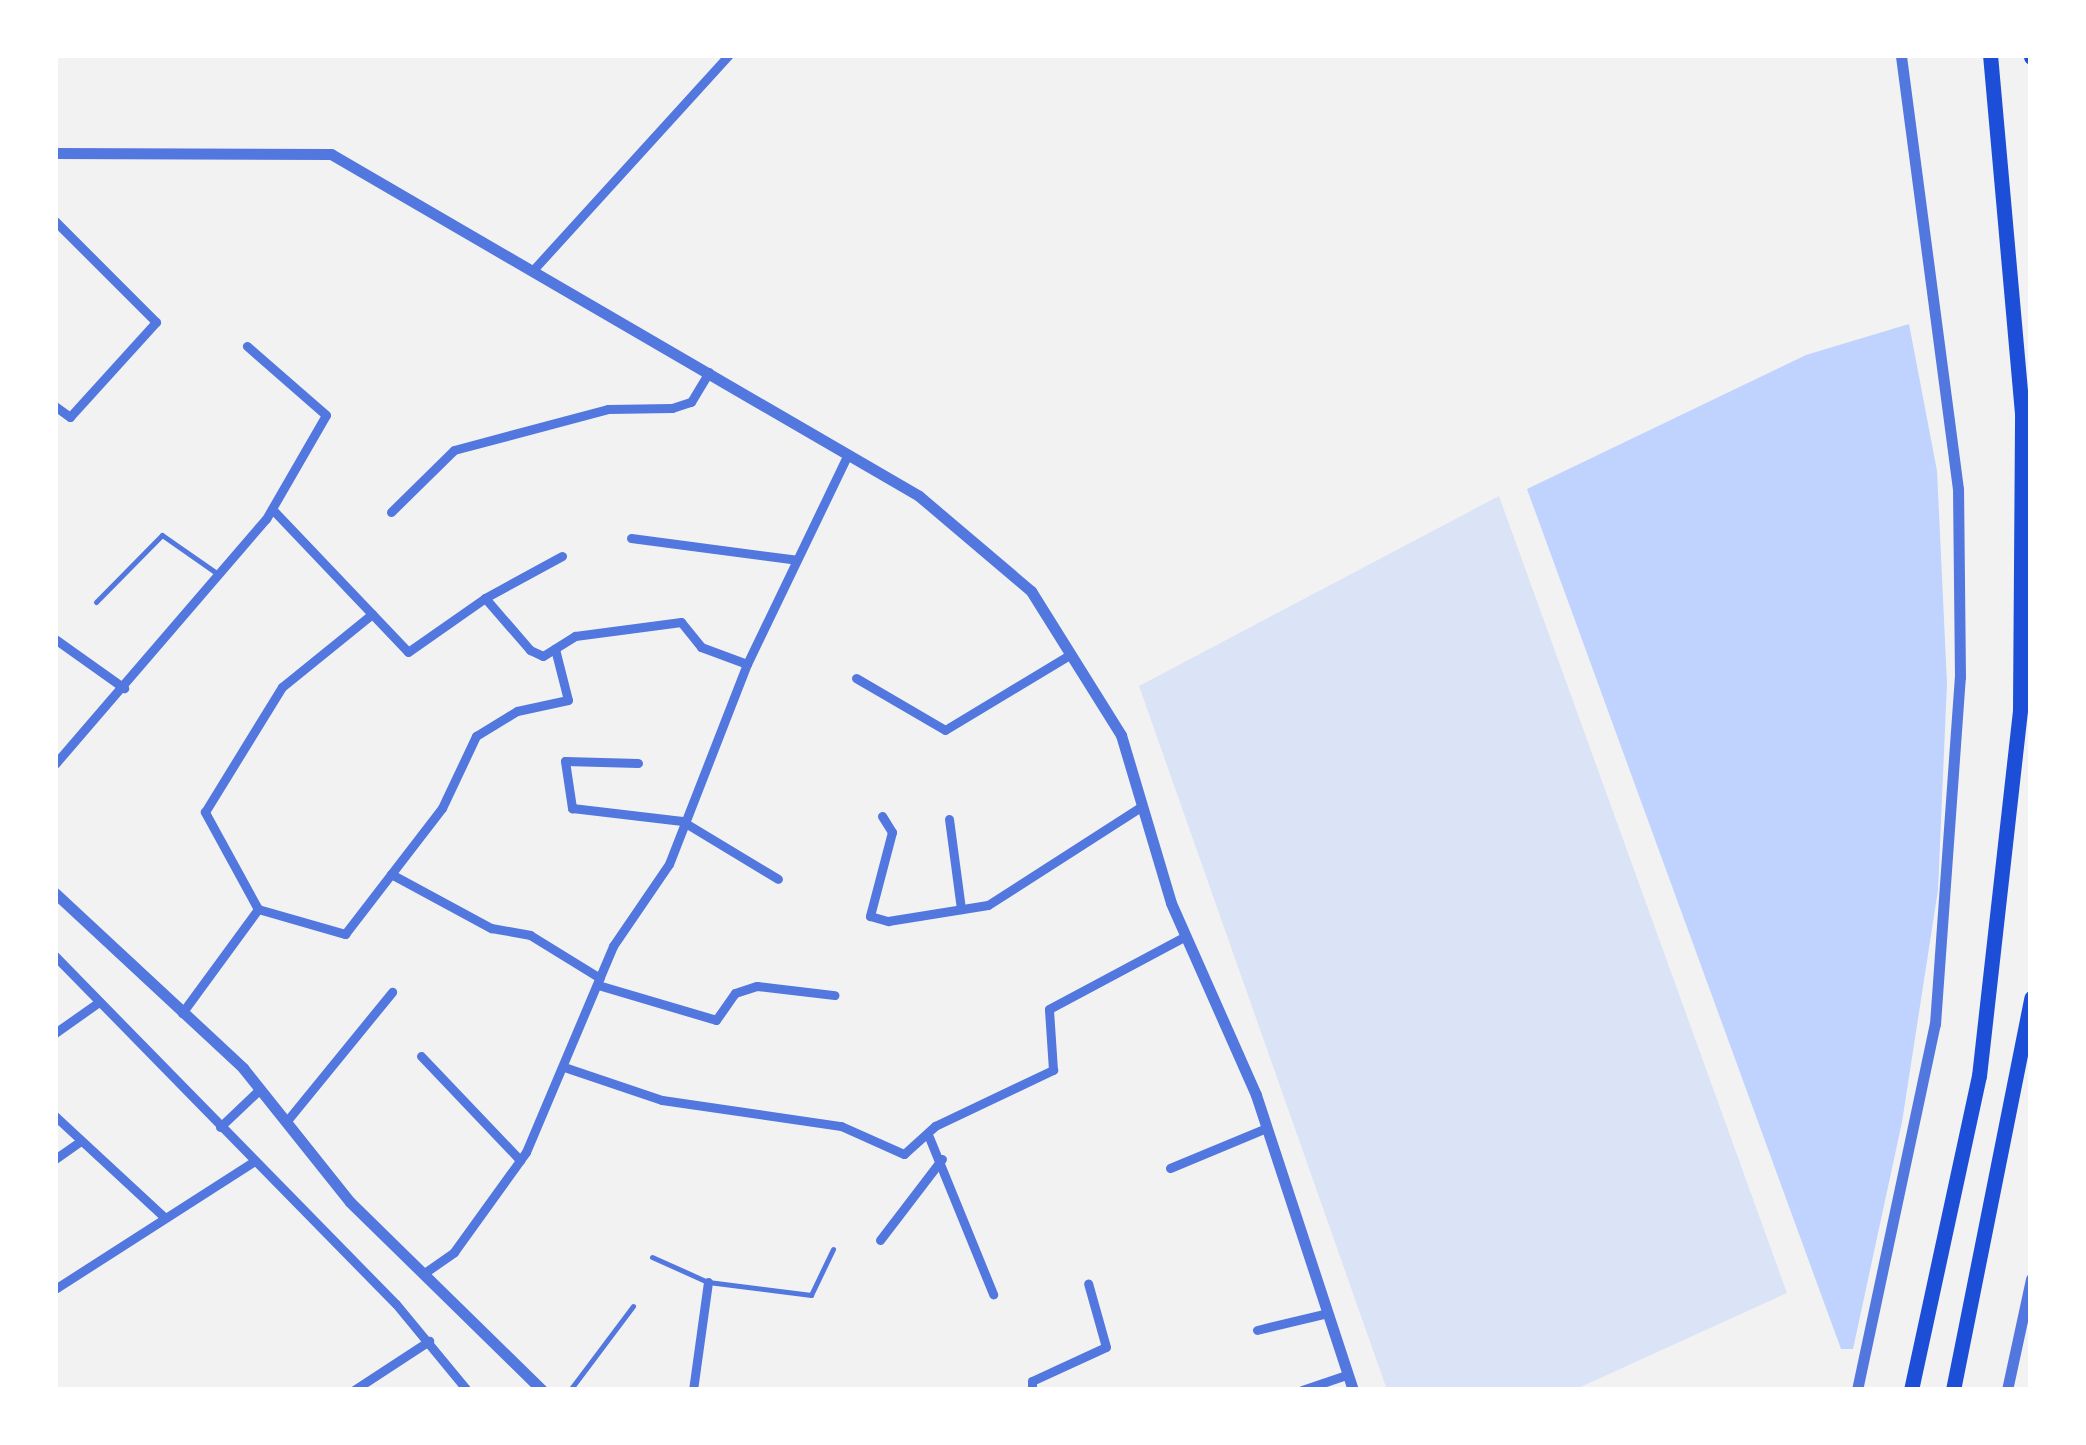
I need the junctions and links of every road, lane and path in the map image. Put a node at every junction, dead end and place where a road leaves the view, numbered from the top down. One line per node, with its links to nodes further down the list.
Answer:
1 (729, 55): 6 (street)
2 (1902, 55): 83 (street)
3 (1990, 55): 84 (highway)
4 (55, 153): 6 (street)
5 (55, 221): 9 (street)
6 (534, 270): 8 (street)
7 (247, 346): 11 (street)
8 (709, 372): 10 (street); 12 (street)
9 (55, 406)
10 (848, 454): 15 (street); 22 (street)
11 (272, 510): 16 (street); 19 (street)
12 (391, 512)
13 (631, 538): 15 (street)
14 (562, 556): 17 (street)
15 (797, 560): 23 (street)
16 (220, 576): 18 (lane); 25 (street)
17 (485, 598): 19 (street); 21 (street)
18 (96, 602)
19 (372, 614): 35 (street)
20 (55, 639): 25 (street)
21 (555, 649): 23 (street); 32 (street)
22 (1071, 654): 24 (street); 28 (street)
23 (747, 664): 31 (street)
24 (856, 678)
25 (124, 688): 27 (street)
26 (638, 763): 31 (street)
27 (55, 764)
28 (1142, 806): 36 (street); 37 (street)
29 (882, 816): 36 (street)
30 (949, 819): 36 (street)
31 (682, 821): 33 (street); 39 (street)
32 (391, 874): 35 (street); 39 (street)
33 (778, 879)
34 (55, 893): 44 (street)
35 (258, 909): 44 (street)
36 (961, 909)
37 (1186, 936): 52 (street); 53 (street)
38 (55, 956): 43 (street)
39 (599, 982): 41 (street); 47 (street)
40 (392, 992): 50 (street)
41 (834, 995)
42 (2031, 998): 85 (highway)
43 (99, 1002): 45 (street); 51 (street)
44 (182, 1013): 48 (street)
45 (55, 1034)
46 (420, 1056): 56 (street)
47 (566, 1068): 53 (street); 56 (street)
48 (260, 1089): 50 (street); 51 (street)
49 (55, 1116): 54 (street)
50 (286, 1122): 64 (street)
51 (220, 1127): 58 (street)
52 (1266, 1128): 59 (street); 71 (street)
53 (929, 1137): 57 (street)
54 (79, 1142): 55 (street); 60 (street)
55 (55, 1159)
56 (520, 1160): 64 (street)
57 (942, 1160): 61 (street); 69 (street)
58 (254, 1161): 60 (street); 73 (street)
59 (1170, 1168)
60 (164, 1217): 68 (street)
61 (880, 1240)
62 (833, 1249): 66 (lane)
63 (652, 1257): 66 (lane)
64 (423, 1274): 77 (street)
65 (2031, 1279): 86 (street)
66 (708, 1282): 79 (street)
67 (1088, 1283): 80 (street)
68 (55, 1289)
69 (993, 1294)
70 (634, 1306): 78 (lane)
71 (1323, 1314): 72 (street); 74 (street)
72 (1256, 1330)
73 (430, 1340): 75 (street); 76 (street)
74 (1346, 1375): 81 (street); 82 (street)
75 (354, 1390)
76 (467, 1390)
77 (542, 1390)
78 (570, 1390)
79 (693, 1390)
80 (1032, 1390)
81 (1302, 1390)
82 (1353, 1390)
83 (1857, 1390)
84 (1910, 1390)
85 (1954, 1390)
86 (2007, 1390)

